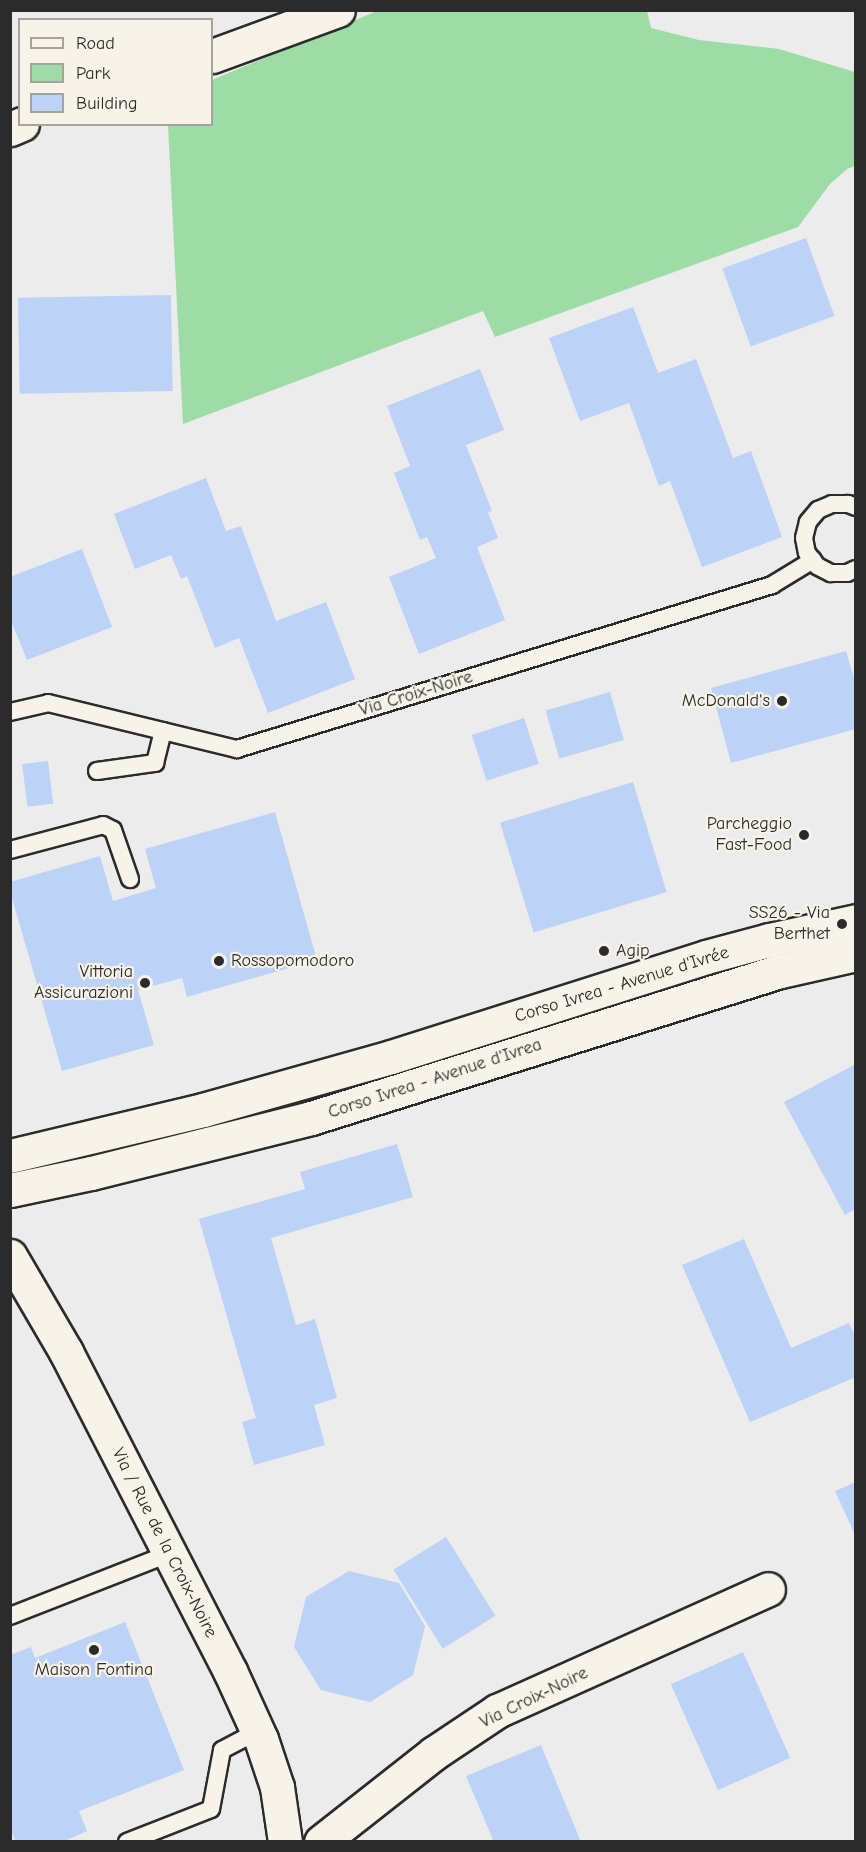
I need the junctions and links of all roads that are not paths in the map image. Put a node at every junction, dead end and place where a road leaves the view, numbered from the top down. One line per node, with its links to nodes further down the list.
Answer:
1 (338, 10): 2 (main road)
2 (213, 56)
3 (855, 507): 4 (lane)
4 (813, 560): 5 (lane); 7 (lane, Via Croix-Noire)
5 (855, 569)
6 (10, 712): 7 (lane, Via Croix-Noire)
7 (163, 730): 8 (lane)
8 (97, 771)
9 (10, 850): 10 (lane)
10 (130, 879)
11 (855, 921): 13 (main road, Corso Ivrea - Avenue d'Ivrée)
12 (855, 954): 15 (main road, Corso Ivrea - Avenue d'Ivrea)
13 (391, 1057): 14 (main road, Corso Ivrea - Avenue d'Ivrea)
14 (10, 1156)
15 (10, 1190)
16 (10, 1256): 17 (main road, Via / Rue de la Croix-Noire)
17 (171, 1553): 19 (lane); 20 (main road, Via / Rue de la Croix-Noire)
18 (768, 1589): 21 (main road, Via Croix-Noire)
19 (10, 1616)
20 (258, 1731): 22 (lane); 23 (main road, Via / Rue de la Croix-Noire)
21 (327, 1839)
22 (127, 1842)
23 (285, 1842)

